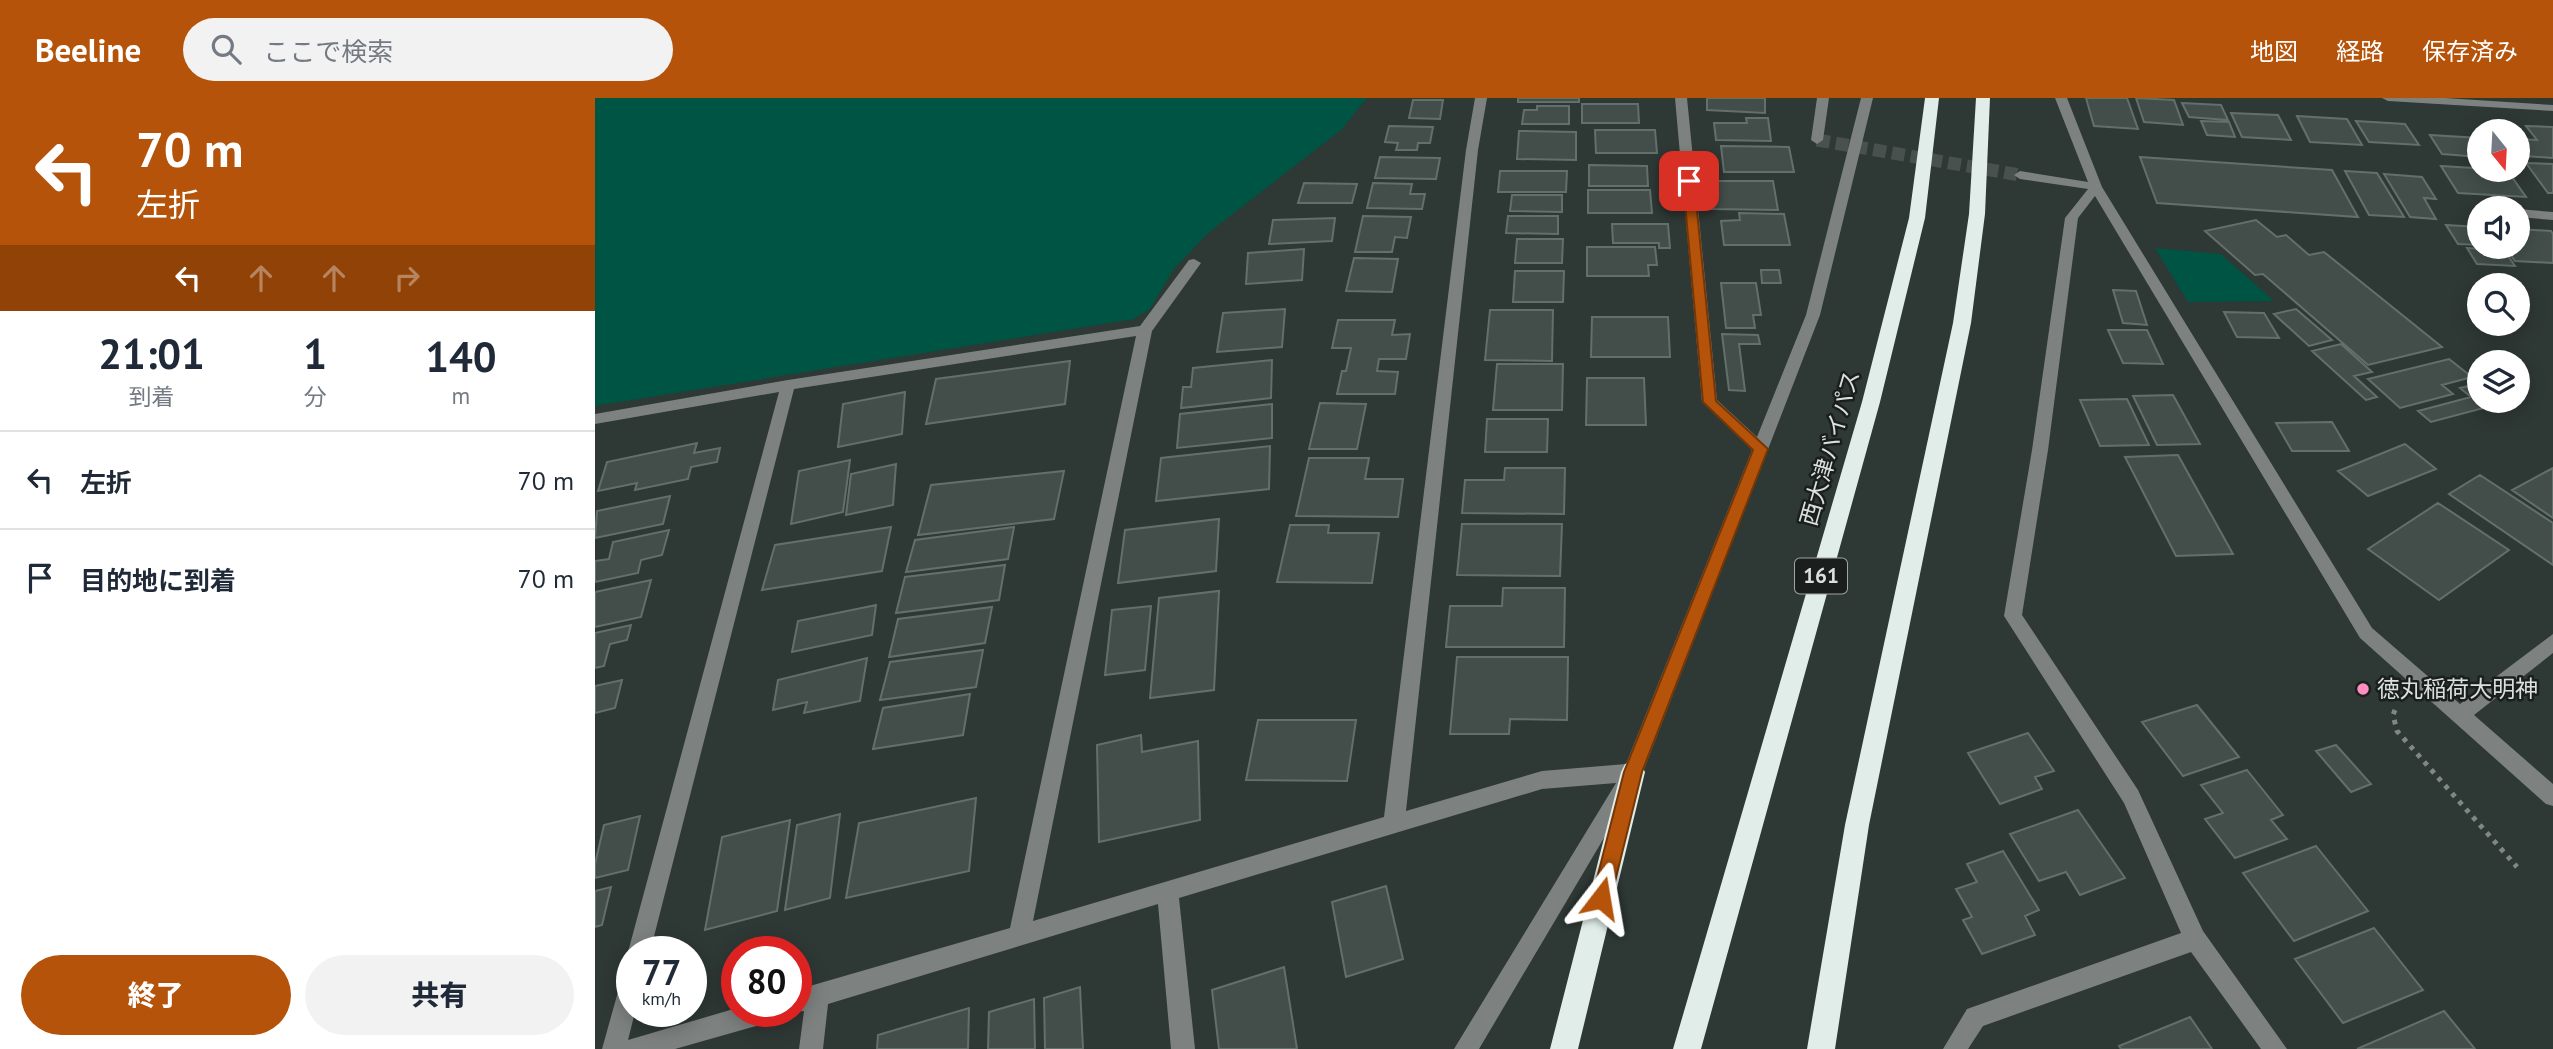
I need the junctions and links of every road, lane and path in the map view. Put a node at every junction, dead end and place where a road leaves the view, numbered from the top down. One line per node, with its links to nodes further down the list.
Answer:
1 (1481, 98): 25 (street)
2 (1681, 98): 19 (street)
3 (1823, 98): 10 (street)
4 (1867, 98): 19 (street)
5 (1932, 98): 41 (highway, 西大津バイパス / 161)
6 (1983, 98): 42 (highway)
7 (2061, 98): 12 (street)
8 (2388, 98): 9 (street)
9 (2553, 107)
10 (1817, 140)
11 (2020, 175): 12 (street)
12 (2096, 187): 22 (street); 30 (street)
13 (2530, 215): 14 (street)
14 (2553, 216)
15 (1194, 263): 16 (street)
16 (1145, 330): 17 (street); 28 (street)
17 (788, 385): 18 (street); 29 (street)
18 (595, 419)
19 (1760, 449): 23 (street)
20 (2553, 642): 22 (street)
21 (2399, 701): 26 (path)
22 (2460, 715): 24 (street)
23 (1633, 772): 25 (street); 39 (street); 40 (highway)
24 (2553, 797)
25 (1394, 824): 27 (street)
26 (2518, 867)
27 (1168, 891): 28 (street); 38 (street)
28 (1019, 935): 31 (street)
29 (643, 936)
30 (2195, 939): 43 (street); 44 (street)
31 (812, 997)
32 (721, 1024): 36 (street)
33 (620, 1027): 35 (street)
34 (809, 1027): 37 (street)
35 (614, 1049)
36 (635, 1049)
37 (811, 1049)
38 (1183, 1049)
39 (1466, 1049)
40 (1564, 1049)
41 (1687, 1049)
42 (1821, 1049)
43 (1955, 1049)
44 (2275, 1049)

